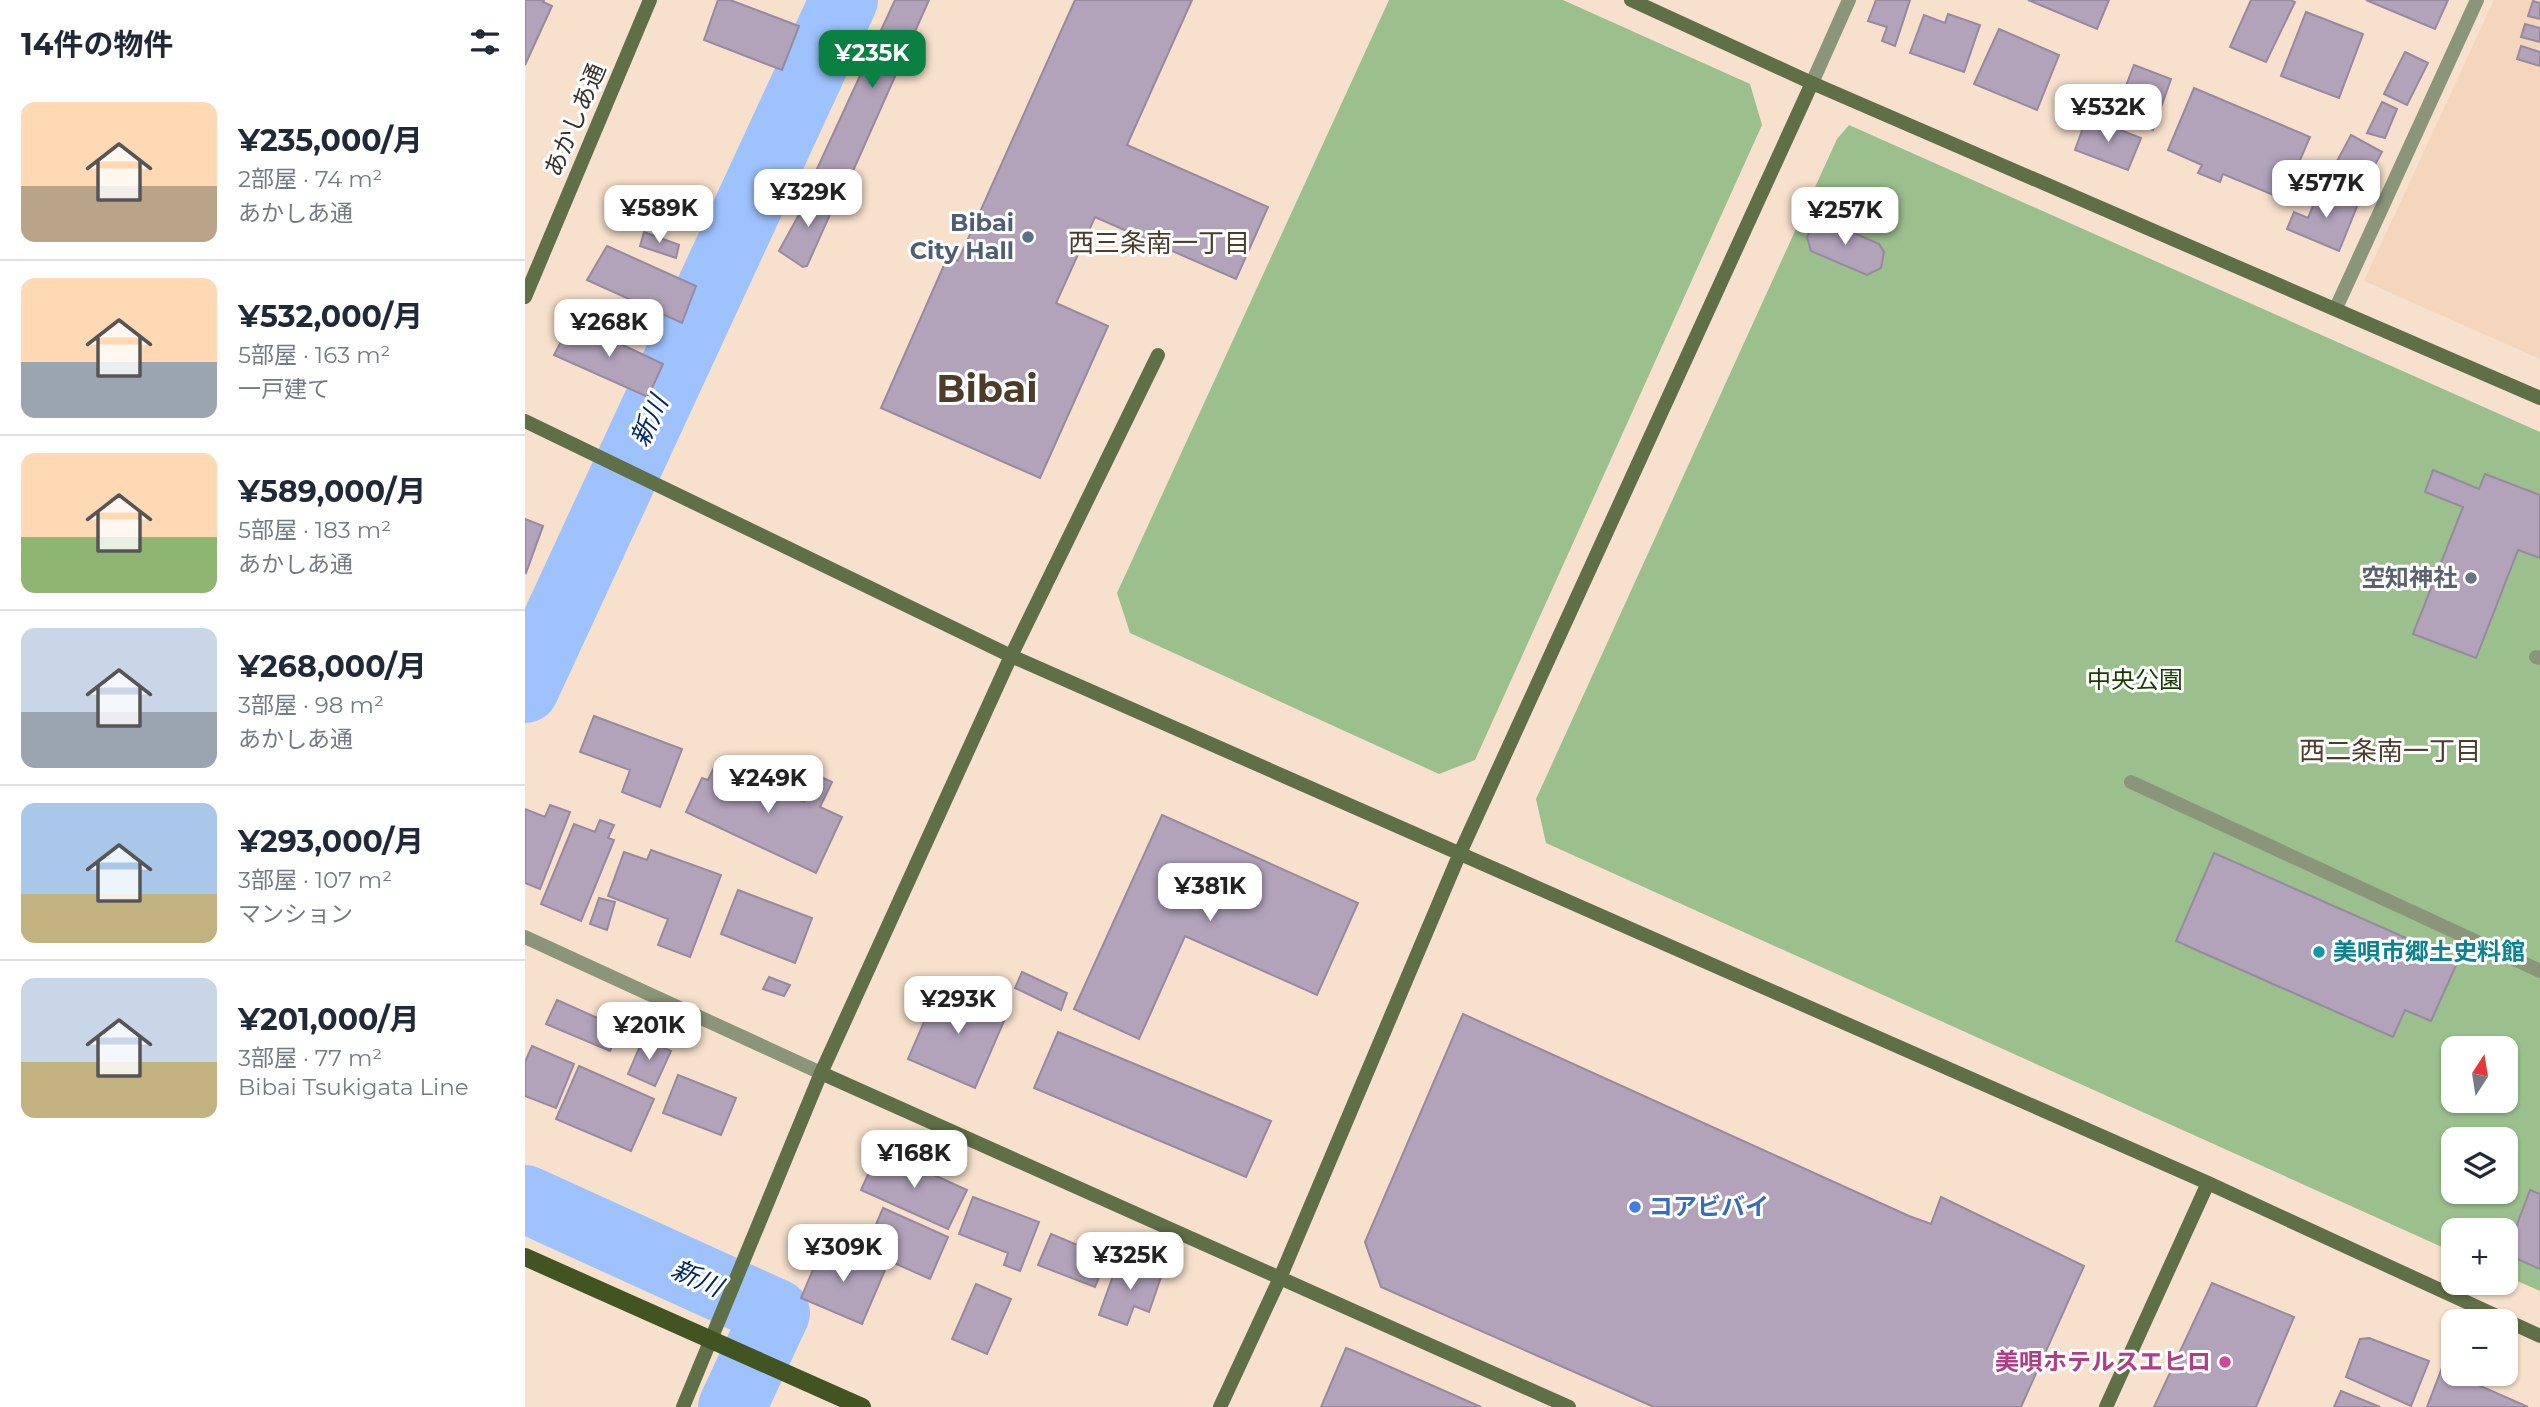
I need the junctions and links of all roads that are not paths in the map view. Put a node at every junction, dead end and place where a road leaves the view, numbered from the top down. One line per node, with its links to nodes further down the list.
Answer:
1 (650, 0): 6 (street, あかしあ通)
2 (1631, 0): 5 (street)
3 (1849, 0): 5 (street)
4 (2477, 0): 7 (street)
5 (1812, 83): 7 (street); 13 (street)
6 (525, 297)
7 (2336, 308): 9 (street)
8 (1158, 355): 11 (street)
9 (2540, 398)
10 (525, 421): 11 (street)
11 (1011, 656): 13 (street); 16 (street)
12 (2131, 782): 15 (street)
13 (1460, 853): 17 (street); 19 (street)
14 (525, 937): 16 (street)
15 (2540, 971)
16 (821, 1073): 19 (street); 21 (street)
17 (2207, 1183): 20 (street); 26 (street)
18 (525, 1257): 21 (main road)
19 (1280, 1278): 24 (street); 25 (street)
20 (2540, 1336)
21 (712, 1340): 22 (street); 23 (main road)
22 (683, 1407)
23 (862, 1407)
24 (1220, 1407)
25 (1569, 1407)
26 (2106, 1407)

